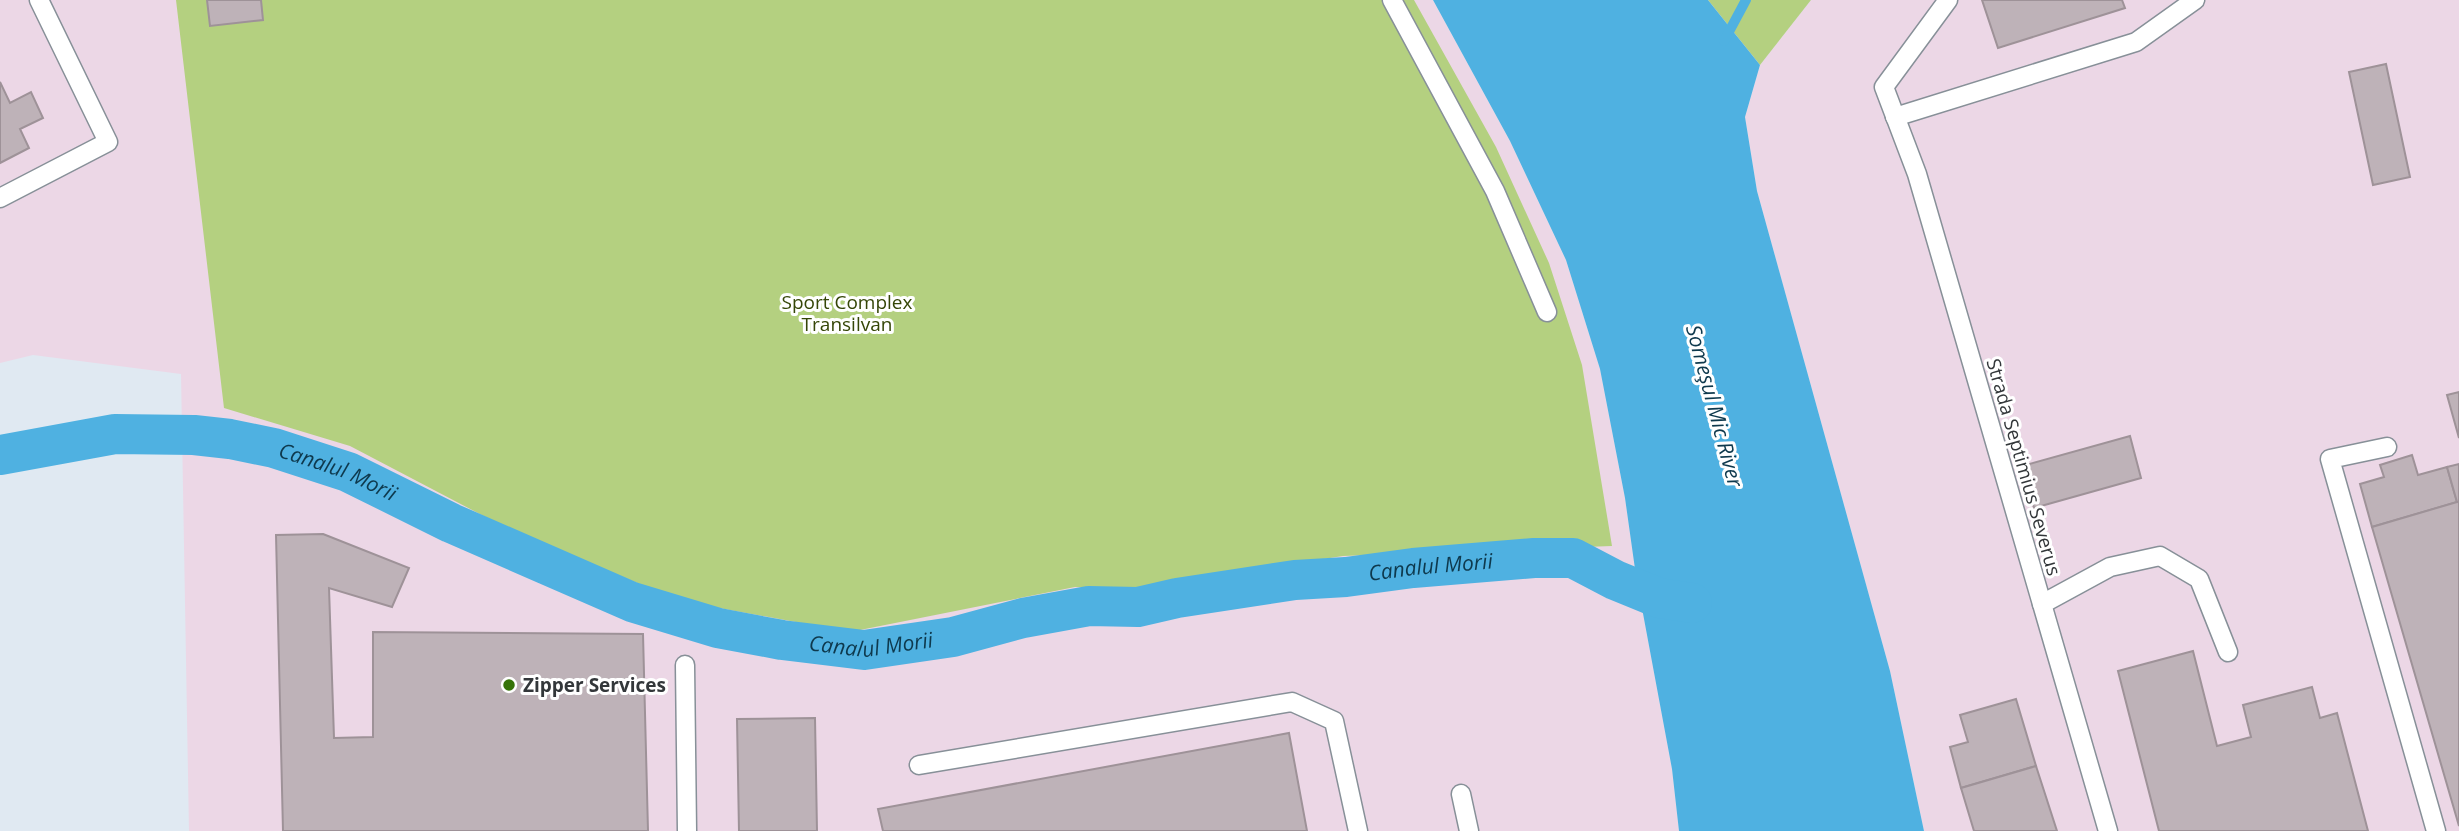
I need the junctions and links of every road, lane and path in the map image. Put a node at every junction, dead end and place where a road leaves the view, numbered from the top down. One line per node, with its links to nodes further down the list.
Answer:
1 (39, 0): 6 (lane)
2 (1392, 0): 7 (lane)
3 (1948, 0): 5 (lane, Strada Septimius Severus)
4 (2195, 0): 5 (lane)
5 (1895, 117): 9 (lane, Strada Septimius Severus)
6 (0, 198)
7 (1547, 312)
8 (2387, 447): 18 (lane)
9 (2042, 604): 10 (lane); 17 (lane, Strada Septimius Severus)
10 (2228, 652)
11 (685, 665): 14 (lane)
12 (919, 765): 15 (lane)
13 (1461, 794): 16 (lane)
14 (687, 831)
15 (1358, 831)
16 (1469, 831)
17 (2108, 831)
18 (2436, 831)

